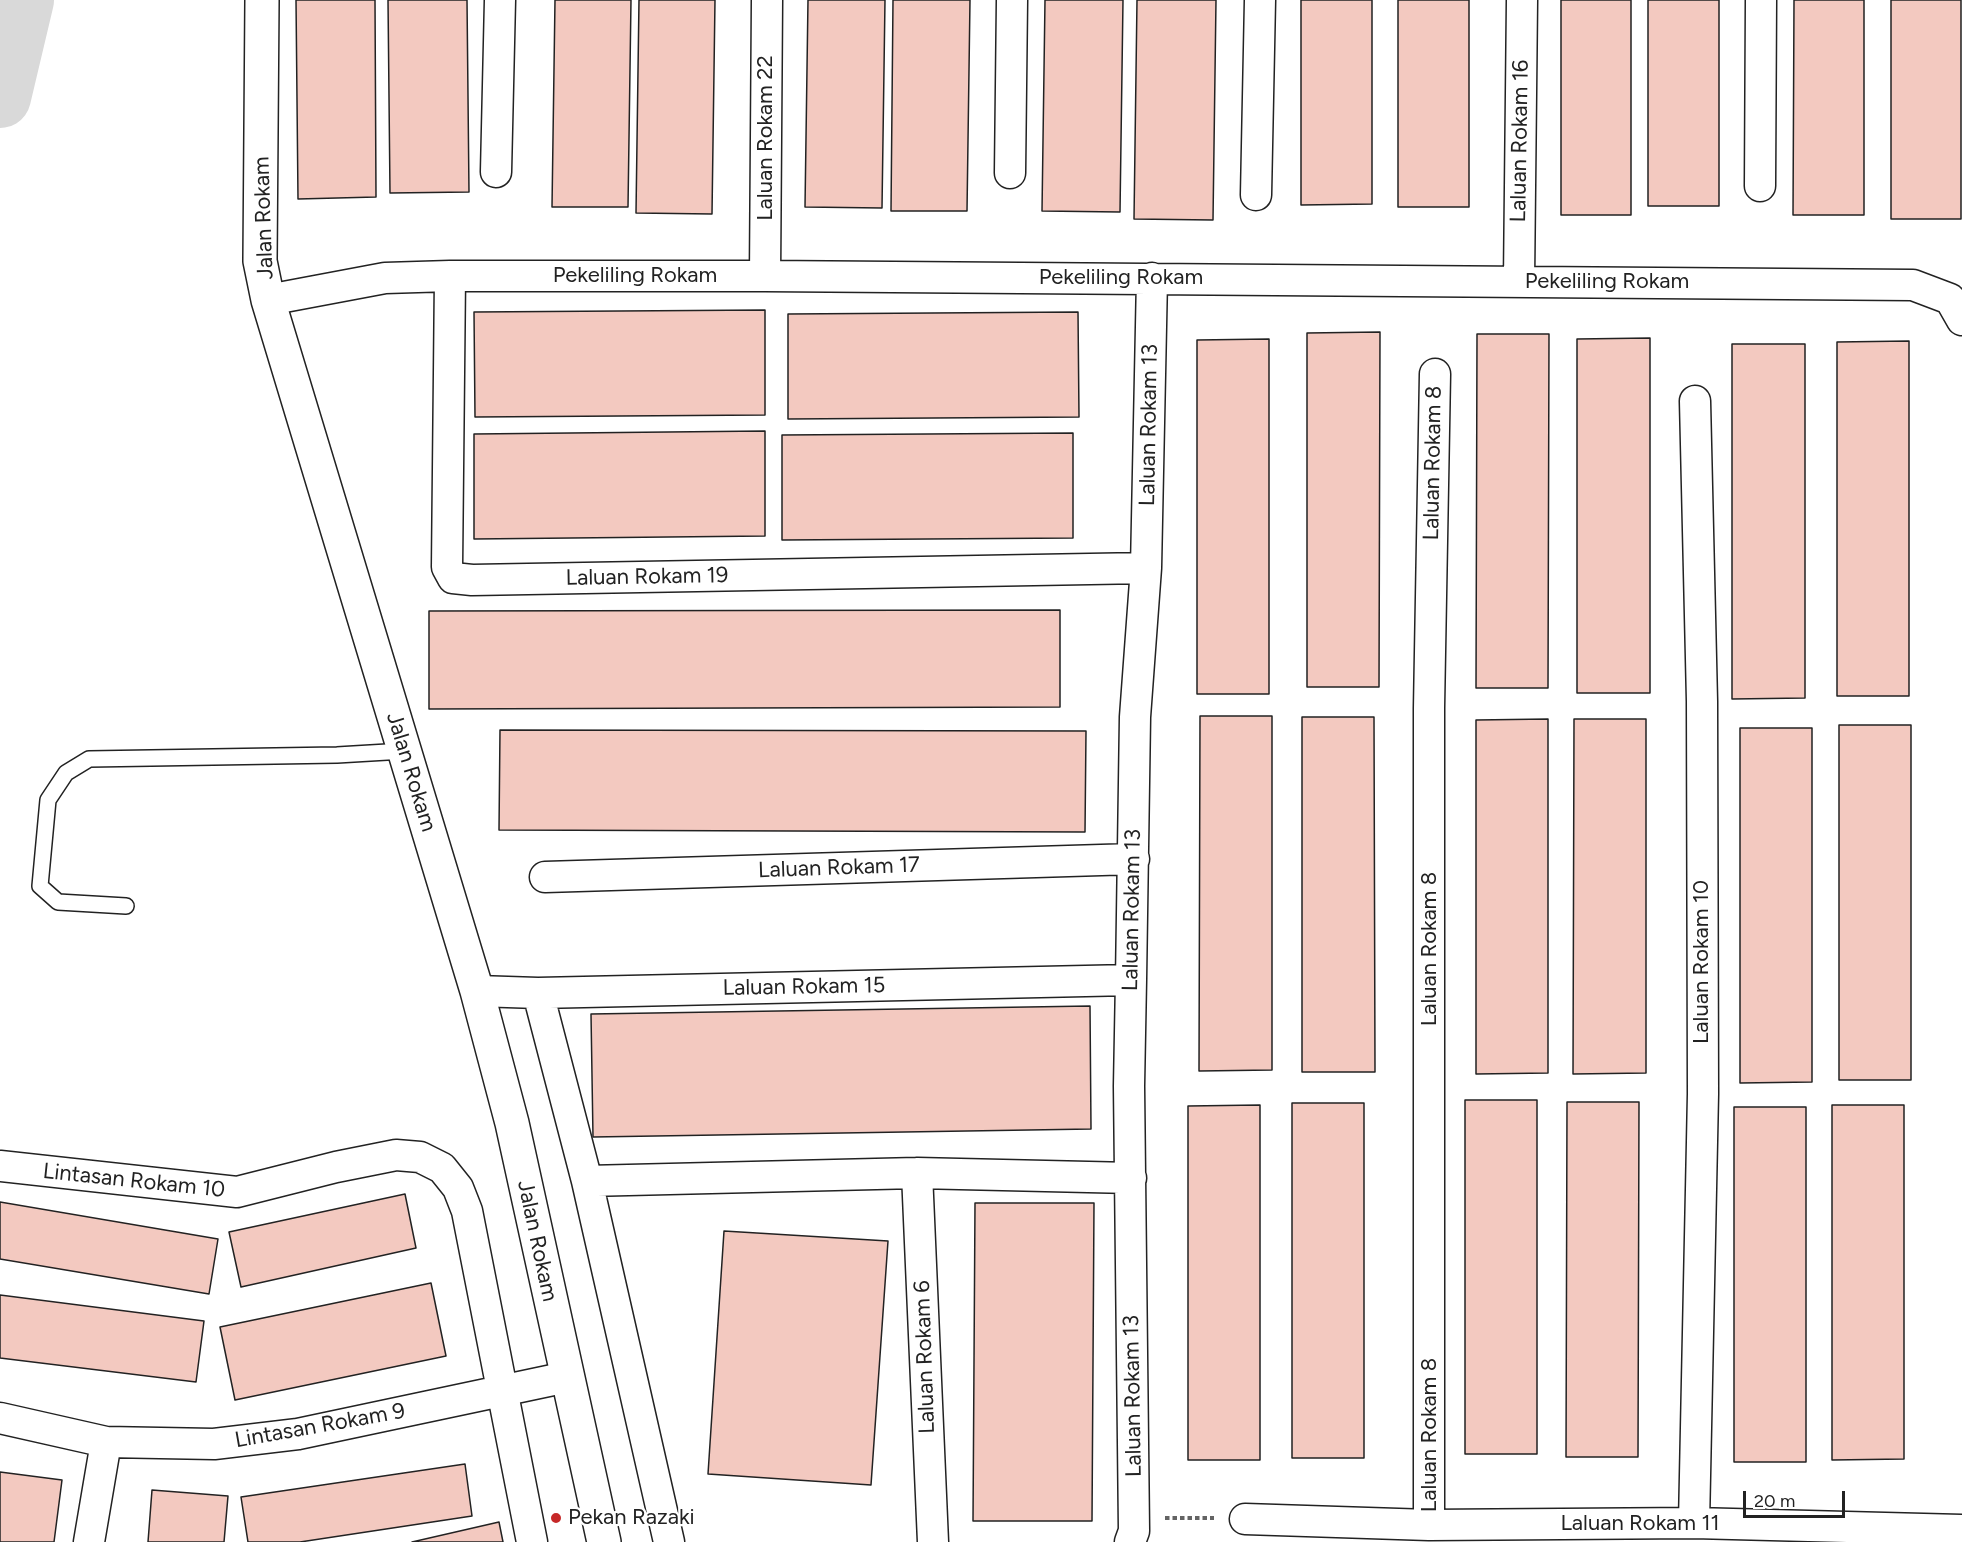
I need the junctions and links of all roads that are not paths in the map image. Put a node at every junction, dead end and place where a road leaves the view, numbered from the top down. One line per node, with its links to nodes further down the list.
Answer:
1 (262, 0): 16 (main road, Jalan Rokam)
2 (500, 0): 8 (street)
3 (767, 0): 13 (street, Laluan Rokam 22)
4 (1012, 0): 9 (street)
5 (1260, 0): 11 (street)
6 (1522, 0): 15 (street, Laluan Rokam 16)
7 (1761, 0): 10 (street)
8 (496, 172)
9 (1010, 173)
10 (1760, 186)
11 (1256, 195)
12 (450, 276): 13 (street, Pekeliling Rokam); 16 (street, Pekeliling Rokam); 20 (street, Laluan Rokam 19)
13 (765, 276): 14 (street, Pekeliling Rokam)
14 (1152, 278): 15 (street, Pekeliling Rokam); 20 (street, Laluan Rokam 13)
15 (1519, 281): 17 (street, Pekeliling Rokam)
16 (268, 300): 21 (main road, Jalan Rokam)
17 (1962, 320)
18 (1435, 374): 38 (street, Laluan Rokam 8)
19 (1695, 401): 37 (street, Laluan Rokam 10)
20 (1146, 568): 22 (street, Laluan Rokam 13)
21 (404, 751): 24 (lane); 26 (main road, Jalan Rokam)
22 (1134, 859): 23 (street, Laluan Rokam 17); 25 (street, Laluan Rokam 13)
23 (545, 877)
24 (126, 906)
25 (1131, 981): 27 (street, Laluan Rokam 15); 30 (street, Laluan Rokam 13)
26 (477, 991): 27 (street, Laluan Rokam 15); 32 (main road, Jalan Rokam)
27 (538, 993): 31 (street)
28 (0, 1166): 33 (street, Lintasan Rokam 10)
29 (917, 1173): 30 (street); 31 (street); 45 (street, Laluan Rokam 6)
30 (1131, 1178): 39 (street, Laluan Rokam 13)
31 (587, 1181): 44 (street)
32 (567, 1377): 33 (street, Lintasan Rokam 9); 43 (main road, Jalan Rokam)
33 (504, 1391): 35 (street, Lintasan Rokam 9); 42 (street)
34 (0, 1419): 35 (street, Lintasan Rokam 9)
35 (106, 1442): 41 (street)
36 (1245, 1519): 38 (street, Laluan Rokam 11)
37 (1694, 1523): 38 (street, Laluan Rokam 11); 40 (street, Laluan Rokam 11)
38 (1429, 1525)
39 (1132, 1530)
40 (1962, 1530)
41 (89, 1542)
42 (532, 1542)
43 (604, 1542)
44 (669, 1542)
45 (933, 1542)

